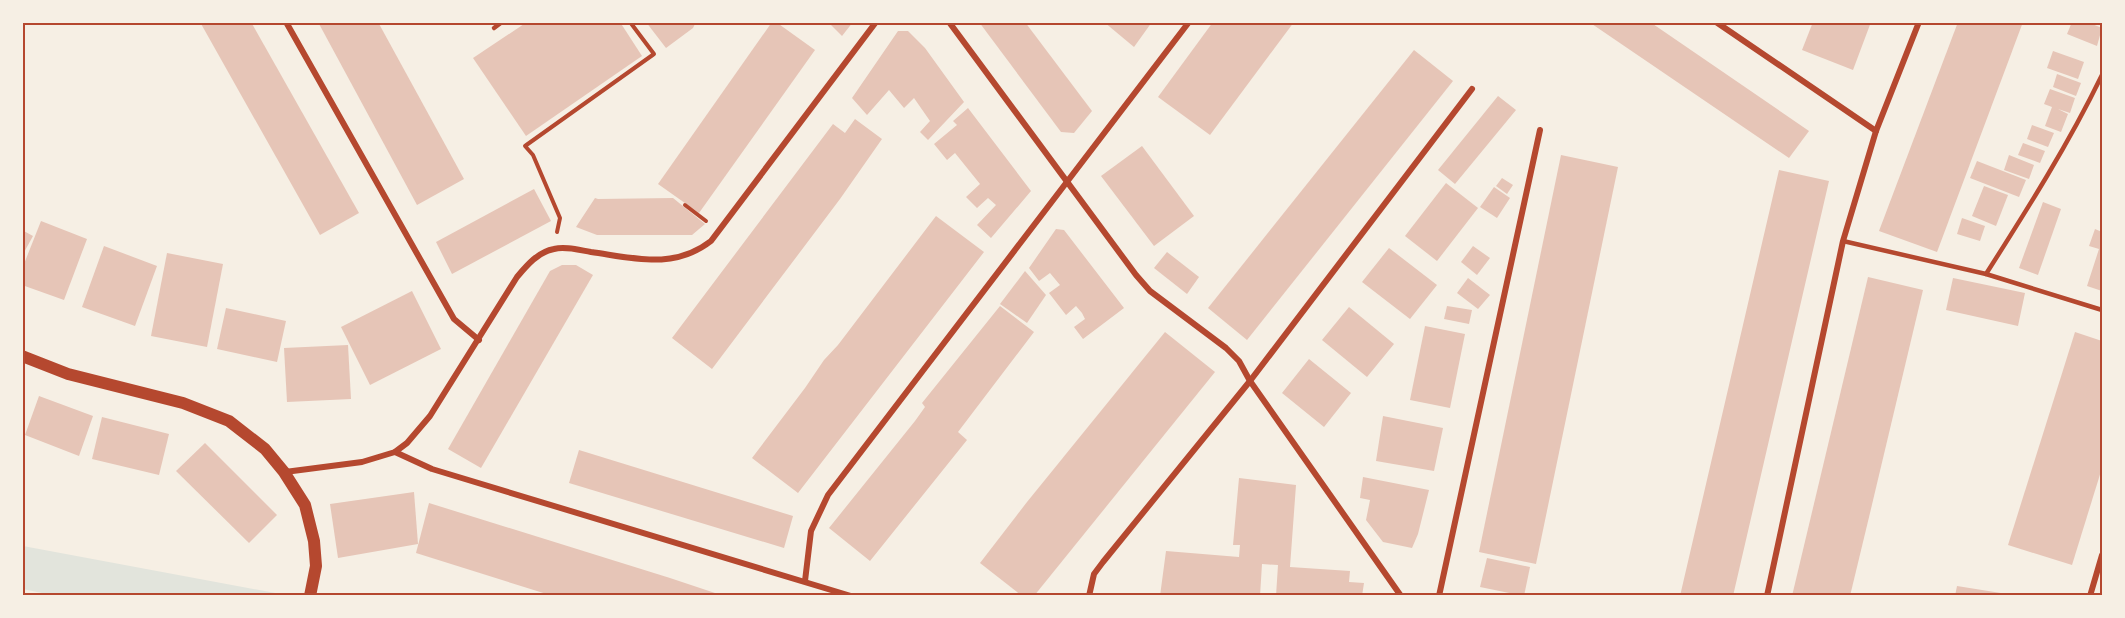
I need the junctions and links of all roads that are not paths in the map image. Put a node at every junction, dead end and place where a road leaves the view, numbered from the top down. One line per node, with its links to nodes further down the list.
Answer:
1 (286, 22): 17 (street)
2 (502, 22): 8 (lane)
3 (876, 22): 17 (street)
4 (949, 22): 13 (street)
5 (1189, 22): 13 (street)
6 (1716, 22): 12 (street)
7 (1919, 22): 12 (street)
8 (494, 28)
9 (2103, 75): 15 (lane)
10 (1473, 89): 19 (street)
11 (1540, 130): 28 (street)
12 (1876, 131): 14 (street)
13 (1067, 182): 19 (street); 23 (street)
14 (1843, 241): 15 (lane); 29 (street)
15 (1986, 274): 16 (lane)
16 (2103, 310)
17 (478, 340): 20 (street)
18 (22, 356): 21 (main road)
19 (1250, 381): 26 (street); 27 (street)
20 (395, 452): 21 (street); 23 (street)
21 (284, 472): 24 (main road)
22 (2103, 555): 30 (street)
23 (805, 581): 25 (street)
24 (310, 596)
25 (851, 596)
26 (1089, 596)
27 (1401, 596)
28 (1439, 596)
29 (1767, 596)
30 (2090, 596)

